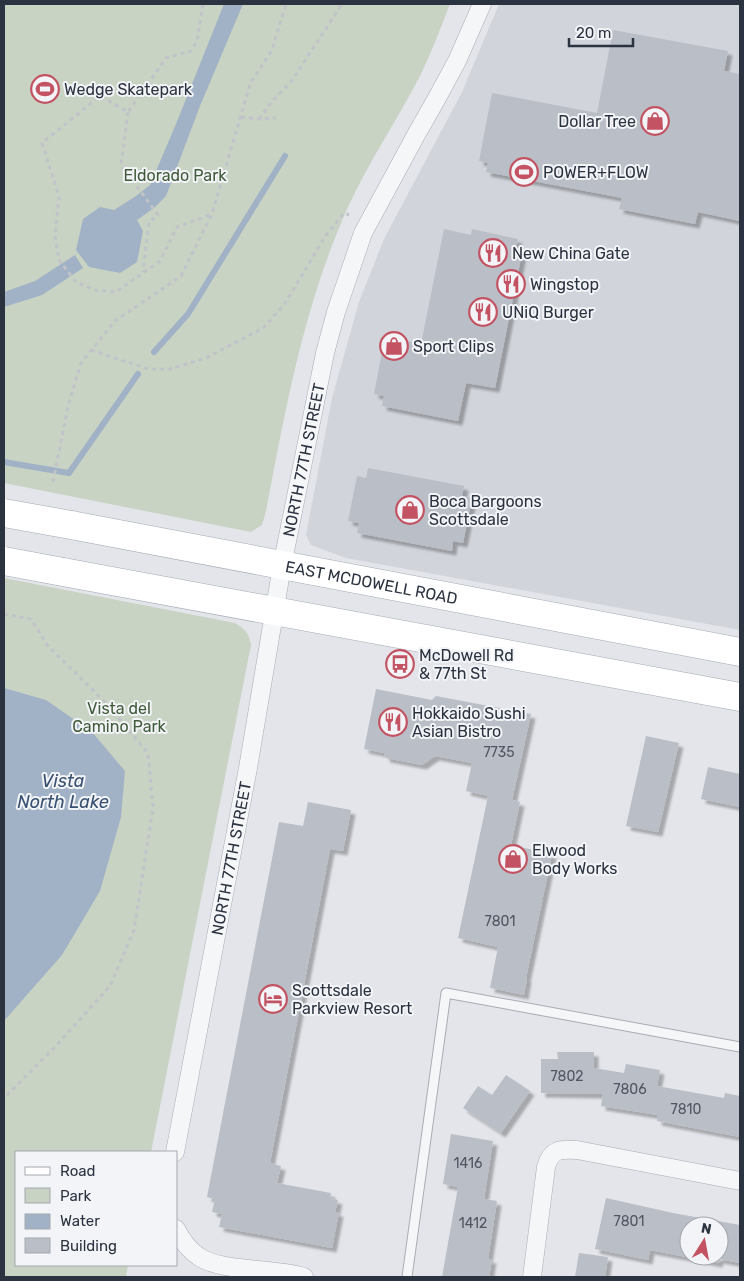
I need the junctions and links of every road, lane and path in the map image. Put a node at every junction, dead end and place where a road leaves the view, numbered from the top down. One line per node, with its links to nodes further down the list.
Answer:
1 (203, 4): 5 (path)
2 (286, 4): 6 (path)
3 (342, 4): 8 (path)
4 (482, 4): 16 (street, NORTH 77TH STREET)
5 (128, 112): 11 (path); 11 (path)
6 (241, 117): 8 (path); 9 (path)
7 (276, 118): 8 (path)
8 (259, 119)
9 (212, 214): 11 (path); 12 (path)
10 (349, 215): 12 (path)
11 (143, 273)
12 (91, 350): 13 (path)
13 (53, 482)
14 (4, 513): 16 (main road, EAST MCDOWELL ROAD, bridge)
15 (4, 561): 17 (main road, bridge)
16 (282, 566): 17 (street, NORTH 77TH STREET); 19 (main road, EAST MCDOWELL ROAD)
17 (274, 610): 20 (main road); 23 (street, NORTH 77TH STREET)
18 (4, 614): 22 (path)
19 (740, 652)
20 (740, 697)
21 (740, 1047): 27 (lane)
22 (4, 1098)
23 (175, 1151)
24 (740, 1181): 28 (street)
25 (178, 1232): 26 (street)
26 (304, 1277)
27 (407, 1277)
28 (532, 1277)

